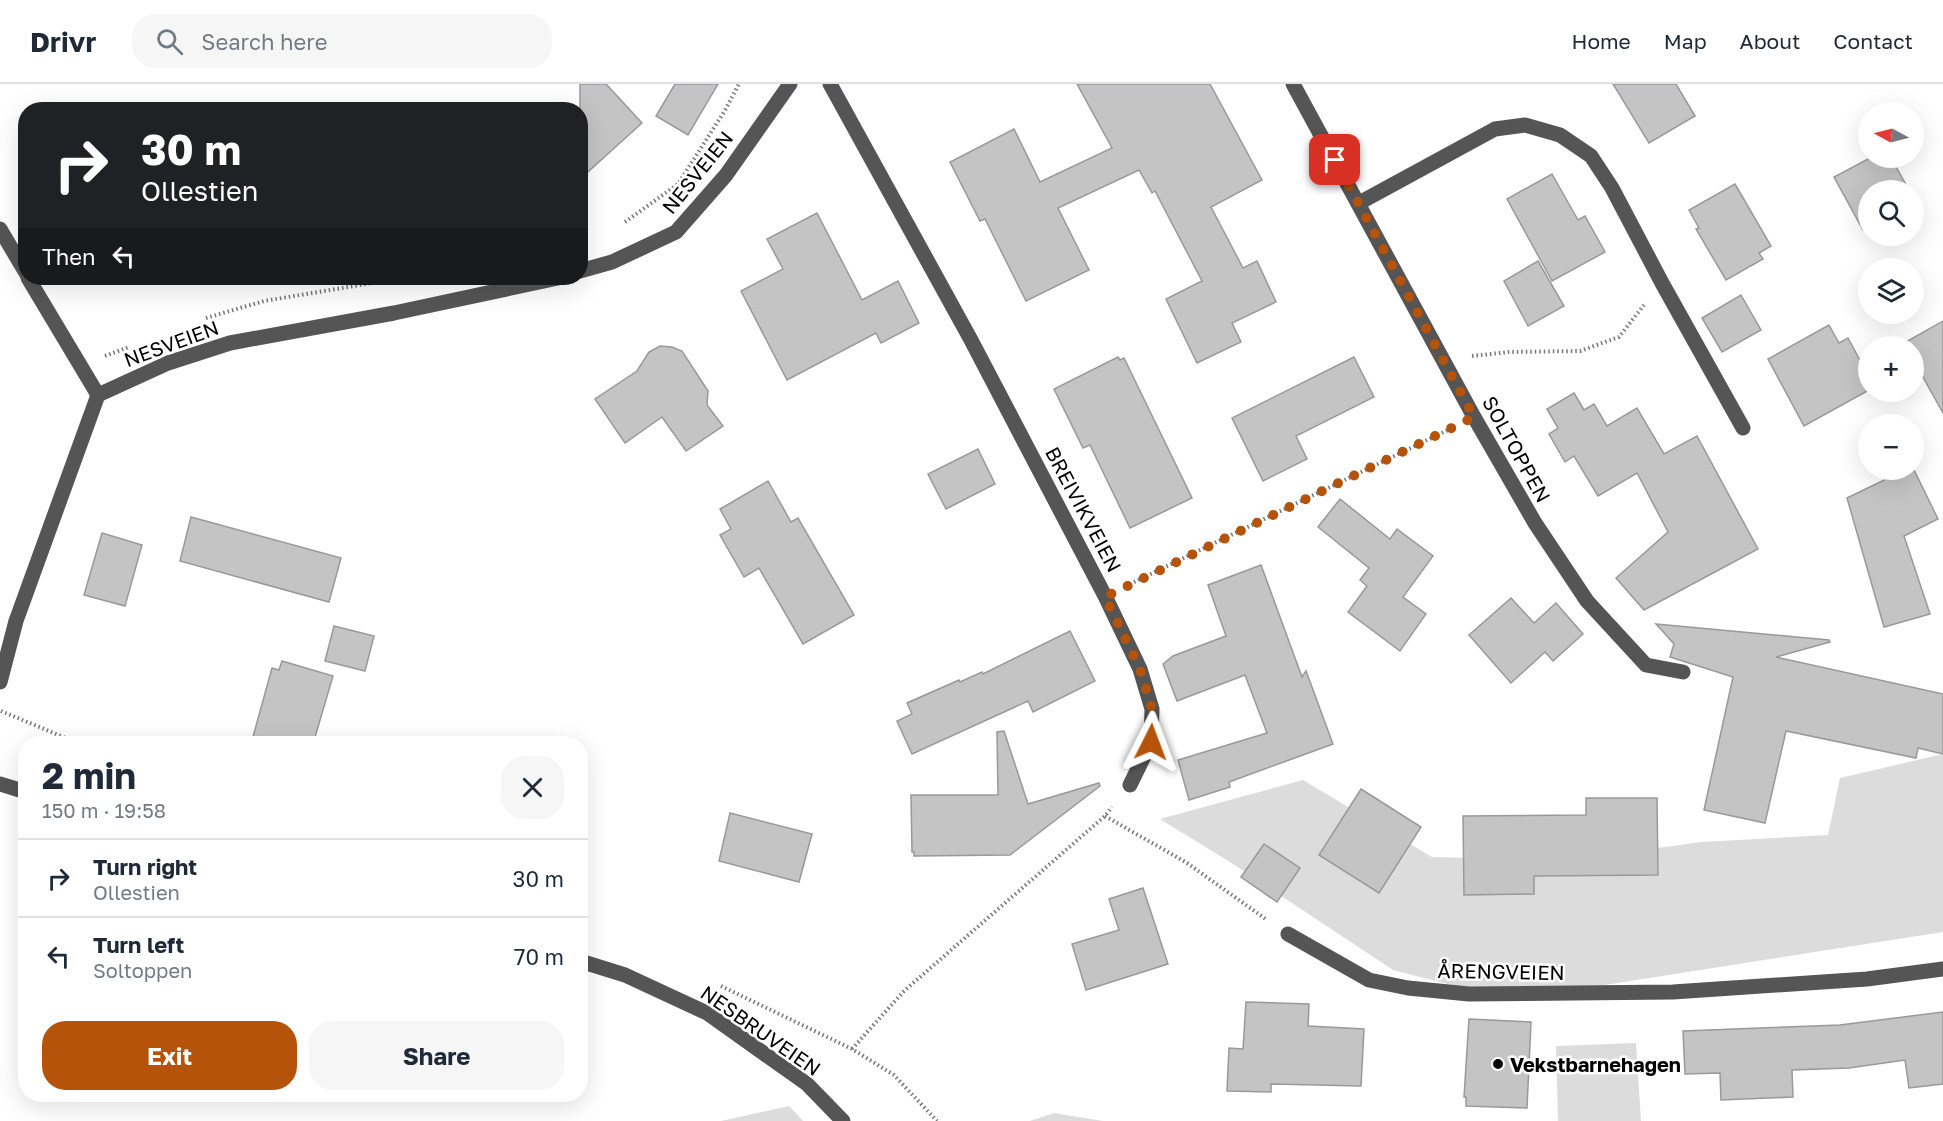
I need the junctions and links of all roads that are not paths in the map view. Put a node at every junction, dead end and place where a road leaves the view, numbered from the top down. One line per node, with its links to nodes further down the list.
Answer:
1 (790, 84): 7 (street, NESVEIEN)
2 (830, 84): 15 (street, BREIVIKVEIEN)
3 (1293, 84): 4 (street, SOLTOPPEN)
4 (1359, 203): 11 (street); 12 (street, SOLTOPPEN)
5 (0, 229): 6 (street)
6 (18, 259)
7 (588, 269)
8 (32, 285): 10 (street)
9 (525, 285): 10 (street, NESVEIEN)
10 (98, 395): 13 (street)
11 (1743, 428)
12 (1683, 672)
13 (0, 682)
14 (0, 784): 16 (street)
15 (1130, 785)
16 (18, 790)
17 (1288, 934): 19 (street, ÅRENGVEIEN)
18 (588, 963): 20 (street, NESBRUVEIEN)
19 (1943, 969)
20 (843, 1121)

